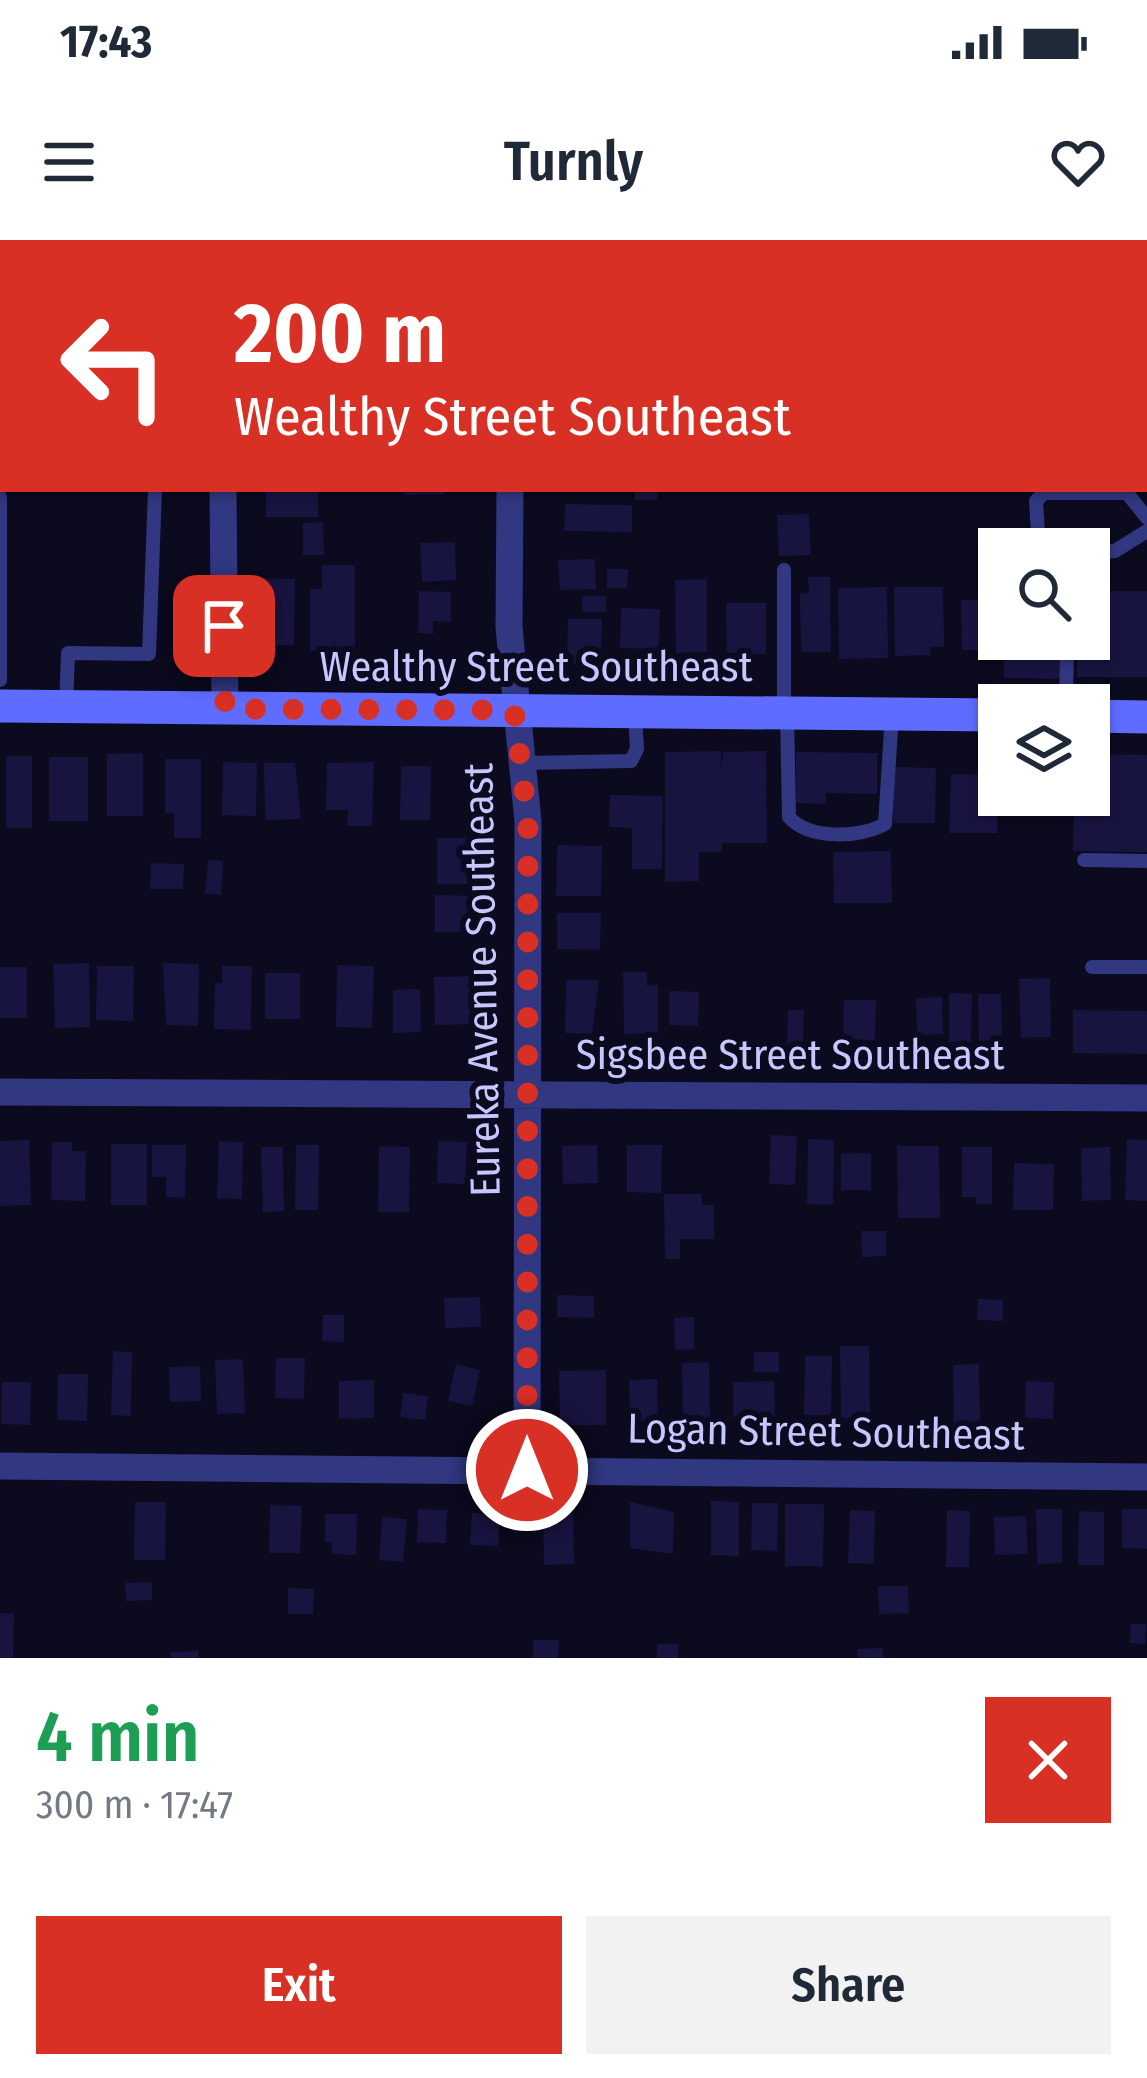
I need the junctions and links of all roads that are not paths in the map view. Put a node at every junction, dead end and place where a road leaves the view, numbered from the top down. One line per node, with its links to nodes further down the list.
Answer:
1 (155, 492): 12 (lane)
2 (223, 492): 13 (street)
3 (510, 492): 14 (street, Eureka Avenue Southeast)
4 (0, 497): 10 (lane)
5 (1147, 518): 6 (lane)
6 (1038, 528)
7 (1147, 531): 8 (lane)
8 (1110, 551)
9 (784, 570): 16 (lane)
10 (0, 680)
11 (0, 706): 12 (main road, Wealthy Street Southeast)
12 (66, 707): 13 (main road, Wealthy Street Southeast)
13 (225, 709): 14 (main road, Wealthy Street Southeast)
14 (514, 710): 15 (main road, Wealthy Street Southeast); 21 (street, Eureka Avenue Southeast)
15 (635, 712): 16 (main road, Wealthy Street Southeast); 21 (lane)
16 (785, 713): 17 (main road, Wealthy Street Southeast); 17 (lane)
17 (892, 714): 18 (main road, Wealthy Street Southeast)
18 (978, 716)
19 (1110, 716): 20 (main road)
20 (1147, 717)
21 (524, 764): 27 (street, Eureka Avenue Southeast)
22 (1084, 860): 23 (lane)
23 (1147, 861)
24 (1092, 967): 25 (lane)
25 (1147, 967)
26 (0, 1092): 27 (street, Sigsbee Street Southeast)
27 (526, 1094): 28 (street, Sigsbee Street Southeast); 30 (street, Eureka Avenue Southeast)
28 (1147, 1098)
29 (0, 1466): 30 (street, Logan Street Southeast)
30 (527, 1470): 31 (street, Logan Street Southeast)
31 (1147, 1477)

